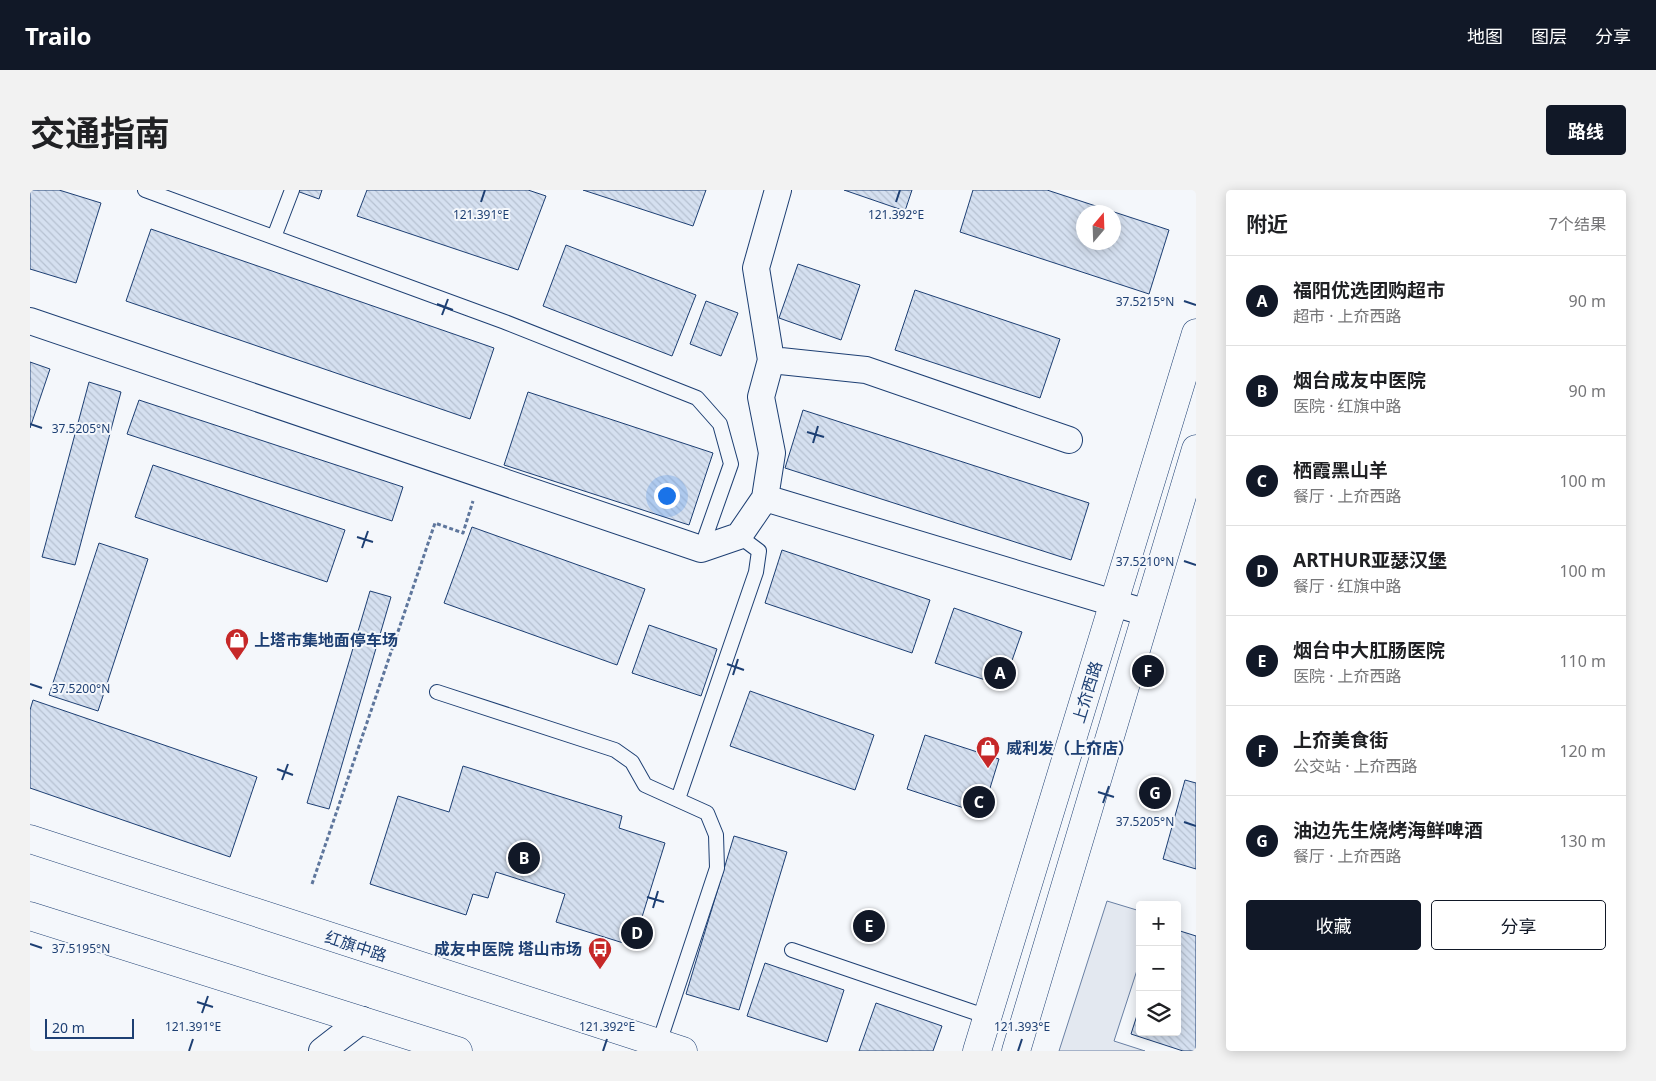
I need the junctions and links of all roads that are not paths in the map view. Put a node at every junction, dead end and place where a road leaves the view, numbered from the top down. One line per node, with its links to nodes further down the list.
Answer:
1 (145, 190): 4 (lane)
2 (292, 190): 4 (lane)
3 (778, 190): 7 (street)
4 (274, 237): 12 (lane)
5 (30, 321): 12 (street)
6 (1196, 333): 13 (street, 上夼西路)
7 (771, 360): 8 (street); 10 (street)
8 (1069, 440)
9 (1196, 449): 14 (street)
10 (765, 498): 11 (street); 13 (street)
11 (739, 536): 12 (street); 16 (lane)
12 (702, 549)
13 (1113, 605): 14 (street); 20 (street, 上夼西路)
14 (1147, 613): 26 (street)
15 (437, 692): 16 (lane)
16 (678, 799): 22 (lane)
17 (30, 839): 22 (street, 红旗中路)
18 (30, 916): 21 (street)
19 (792, 950): 20 (lane)
20 (988, 1017): 25 (street, 上夼西路)
21 (362, 1020): 23 (street); 24 (street)
22 (671, 1047)
23 (322, 1051)
24 (458, 1051)
25 (978, 1051)
26 (1016, 1051)

